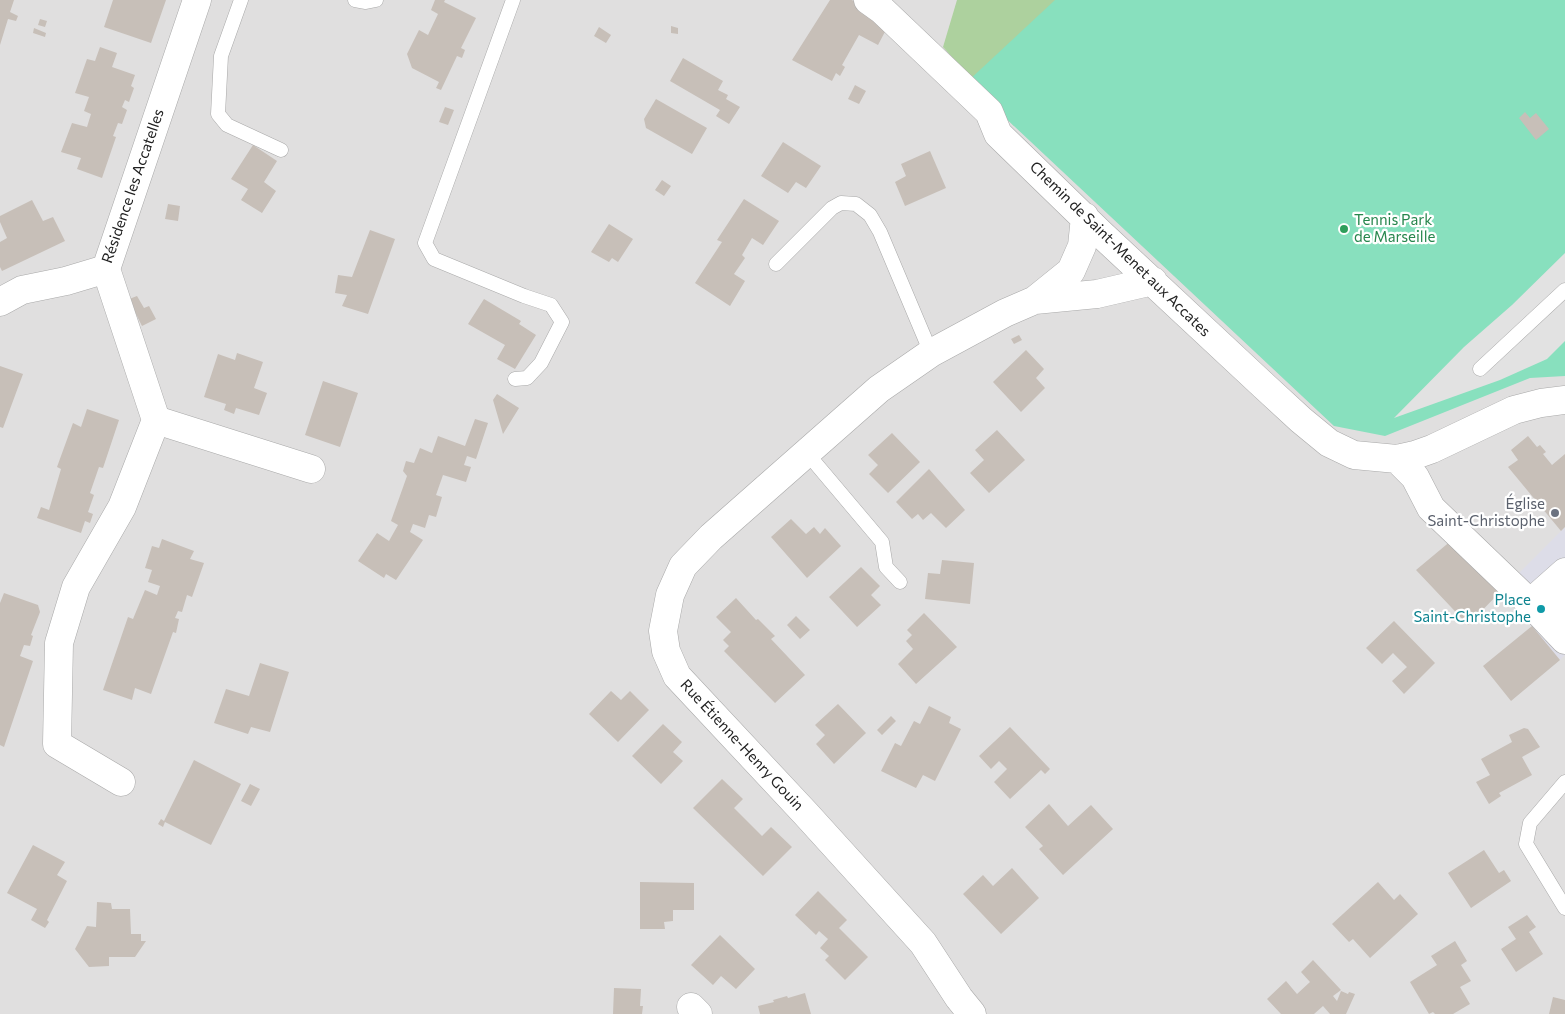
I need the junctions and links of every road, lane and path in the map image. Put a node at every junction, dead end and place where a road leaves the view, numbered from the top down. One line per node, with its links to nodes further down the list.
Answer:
1 (197, 0): 10 (street, Résidence les Accatelles)
2 (241, 0): 7 (lane)
3 (355, 0): 4 (lane)
4 (376, 0)
5 (512, 0): 17 (lane)
6 (868, 0): 8 (street, Chemin de Saint-Menet aux Accates)
7 (281, 150)
8 (1085, 217): 11 (street, Chemin de Saint-Menet aux Accates); 13 (street, Rue Étienne-Henry Gouin)
9 (776, 264): 15 (lane)
10 (106, 269): 14 (street, Résidence les Accatelles); 19 (street)
11 (1153, 281): 13 (street, Rue Étienne-Henry Gouin); 21 (street, Chemin de Saint-Menet aux Accates)
12 (1565, 290): 16 (lane)
13 (1035, 300): 15 (street, Rue Étienne-Henry Gouin)
14 (0, 302)
15 (931, 353): 20 (street, Rue Étienne-Henry Gouin)
16 (1480, 369)
17 (515, 379)
18 (1565, 400): 21 (street, Chemin de Saint-Menet aux Accates)
19 (156, 420): 22 (street); 28 (street)
20 (806, 452): 24 (lane); 31 (street, Rue Étienne-Henry Gouin)
21 (1397, 459): 26 (street)
22 (311, 470)
23 (1565, 572): 26 (street)
24 (900, 582)
25 (1565, 592): 27 (street)
26 (1530, 603): 27 (street)
27 (1562, 637)
28 (121, 782)
29 (1565, 782): 30 (lane)
30 (1565, 908)
31 (972, 1014)

